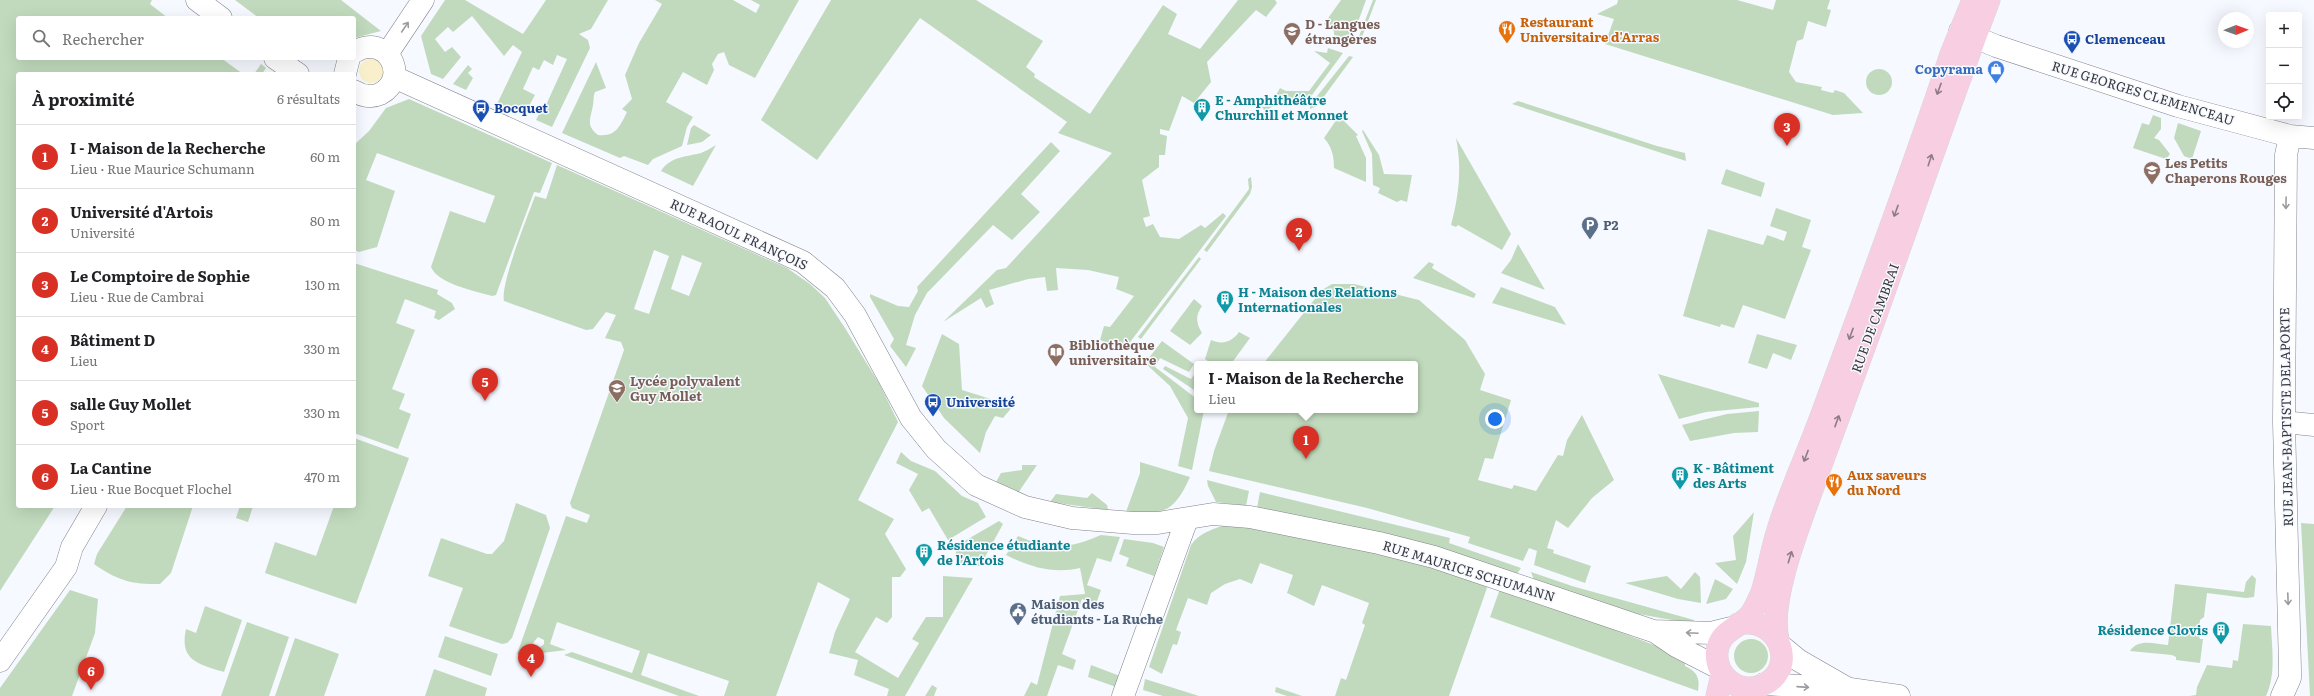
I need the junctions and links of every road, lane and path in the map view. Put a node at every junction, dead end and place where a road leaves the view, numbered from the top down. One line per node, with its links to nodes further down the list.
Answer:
1 (197, 0): 5 (street)
2 (423, 0): 8 (street, one-way to 2)
3 (1972, 0): 6 (main road, RUE DE CAMBRAI)
4 (1989, 0): 6 (main road, RUE DE CAMBRAI)
5 (218, 16)
6 (1967, 34): 15 (street, RUE GEORGES CLEMENCEAU); 21 (main road, RUE DE CAMBRAI, one-way to 21); 23 (main road, RUE DE CAMBRAI, one-way to 6)
7 (356, 51): 8 (street)
8 (388, 54): 13 (street)
9 (278, 60): 11 (street)
10 (348, 60): 12 (street)
11 (295, 72)
12 (346, 72)
13 (394, 77): 14 (street); 20 (street, RUE RAOUL FRANÇOIS)
14 (356, 97)
15 (2290, 136): 16 (street, RUE GEORGES CLEMENCEAU); 17 (street, RUE JEAN-BAPTISTE DELAPORTE, one-way to 17)
16 (2314, 138)
17 (2284, 422): 18 (street); 31 (street, RUE JEAN-BAPTISTE DELAPORTE, one-way to 31)
18 (2314, 424)
19 (95, 508): 24 (street)
20 (1186, 519): 22 (street, RUE MAURICE SCHUMANN); 28 (street)
21 (1734, 626): 22 (street, one-way to 22); 23 (main road); 25 (main road)
22 (1653, 631): 25 (street)
23 (1779, 643): 26 (street); 27 (main road)
24 (0, 660)
25 (1720, 671): 27 (main road); 29 (main road)
26 (1850, 689): 27 (street, one-way to 26); 30 (street)
27 (1753, 690)
28 (1123, 696)
29 (1717, 696)
30 (1899, 696)
31 (2282, 696)

